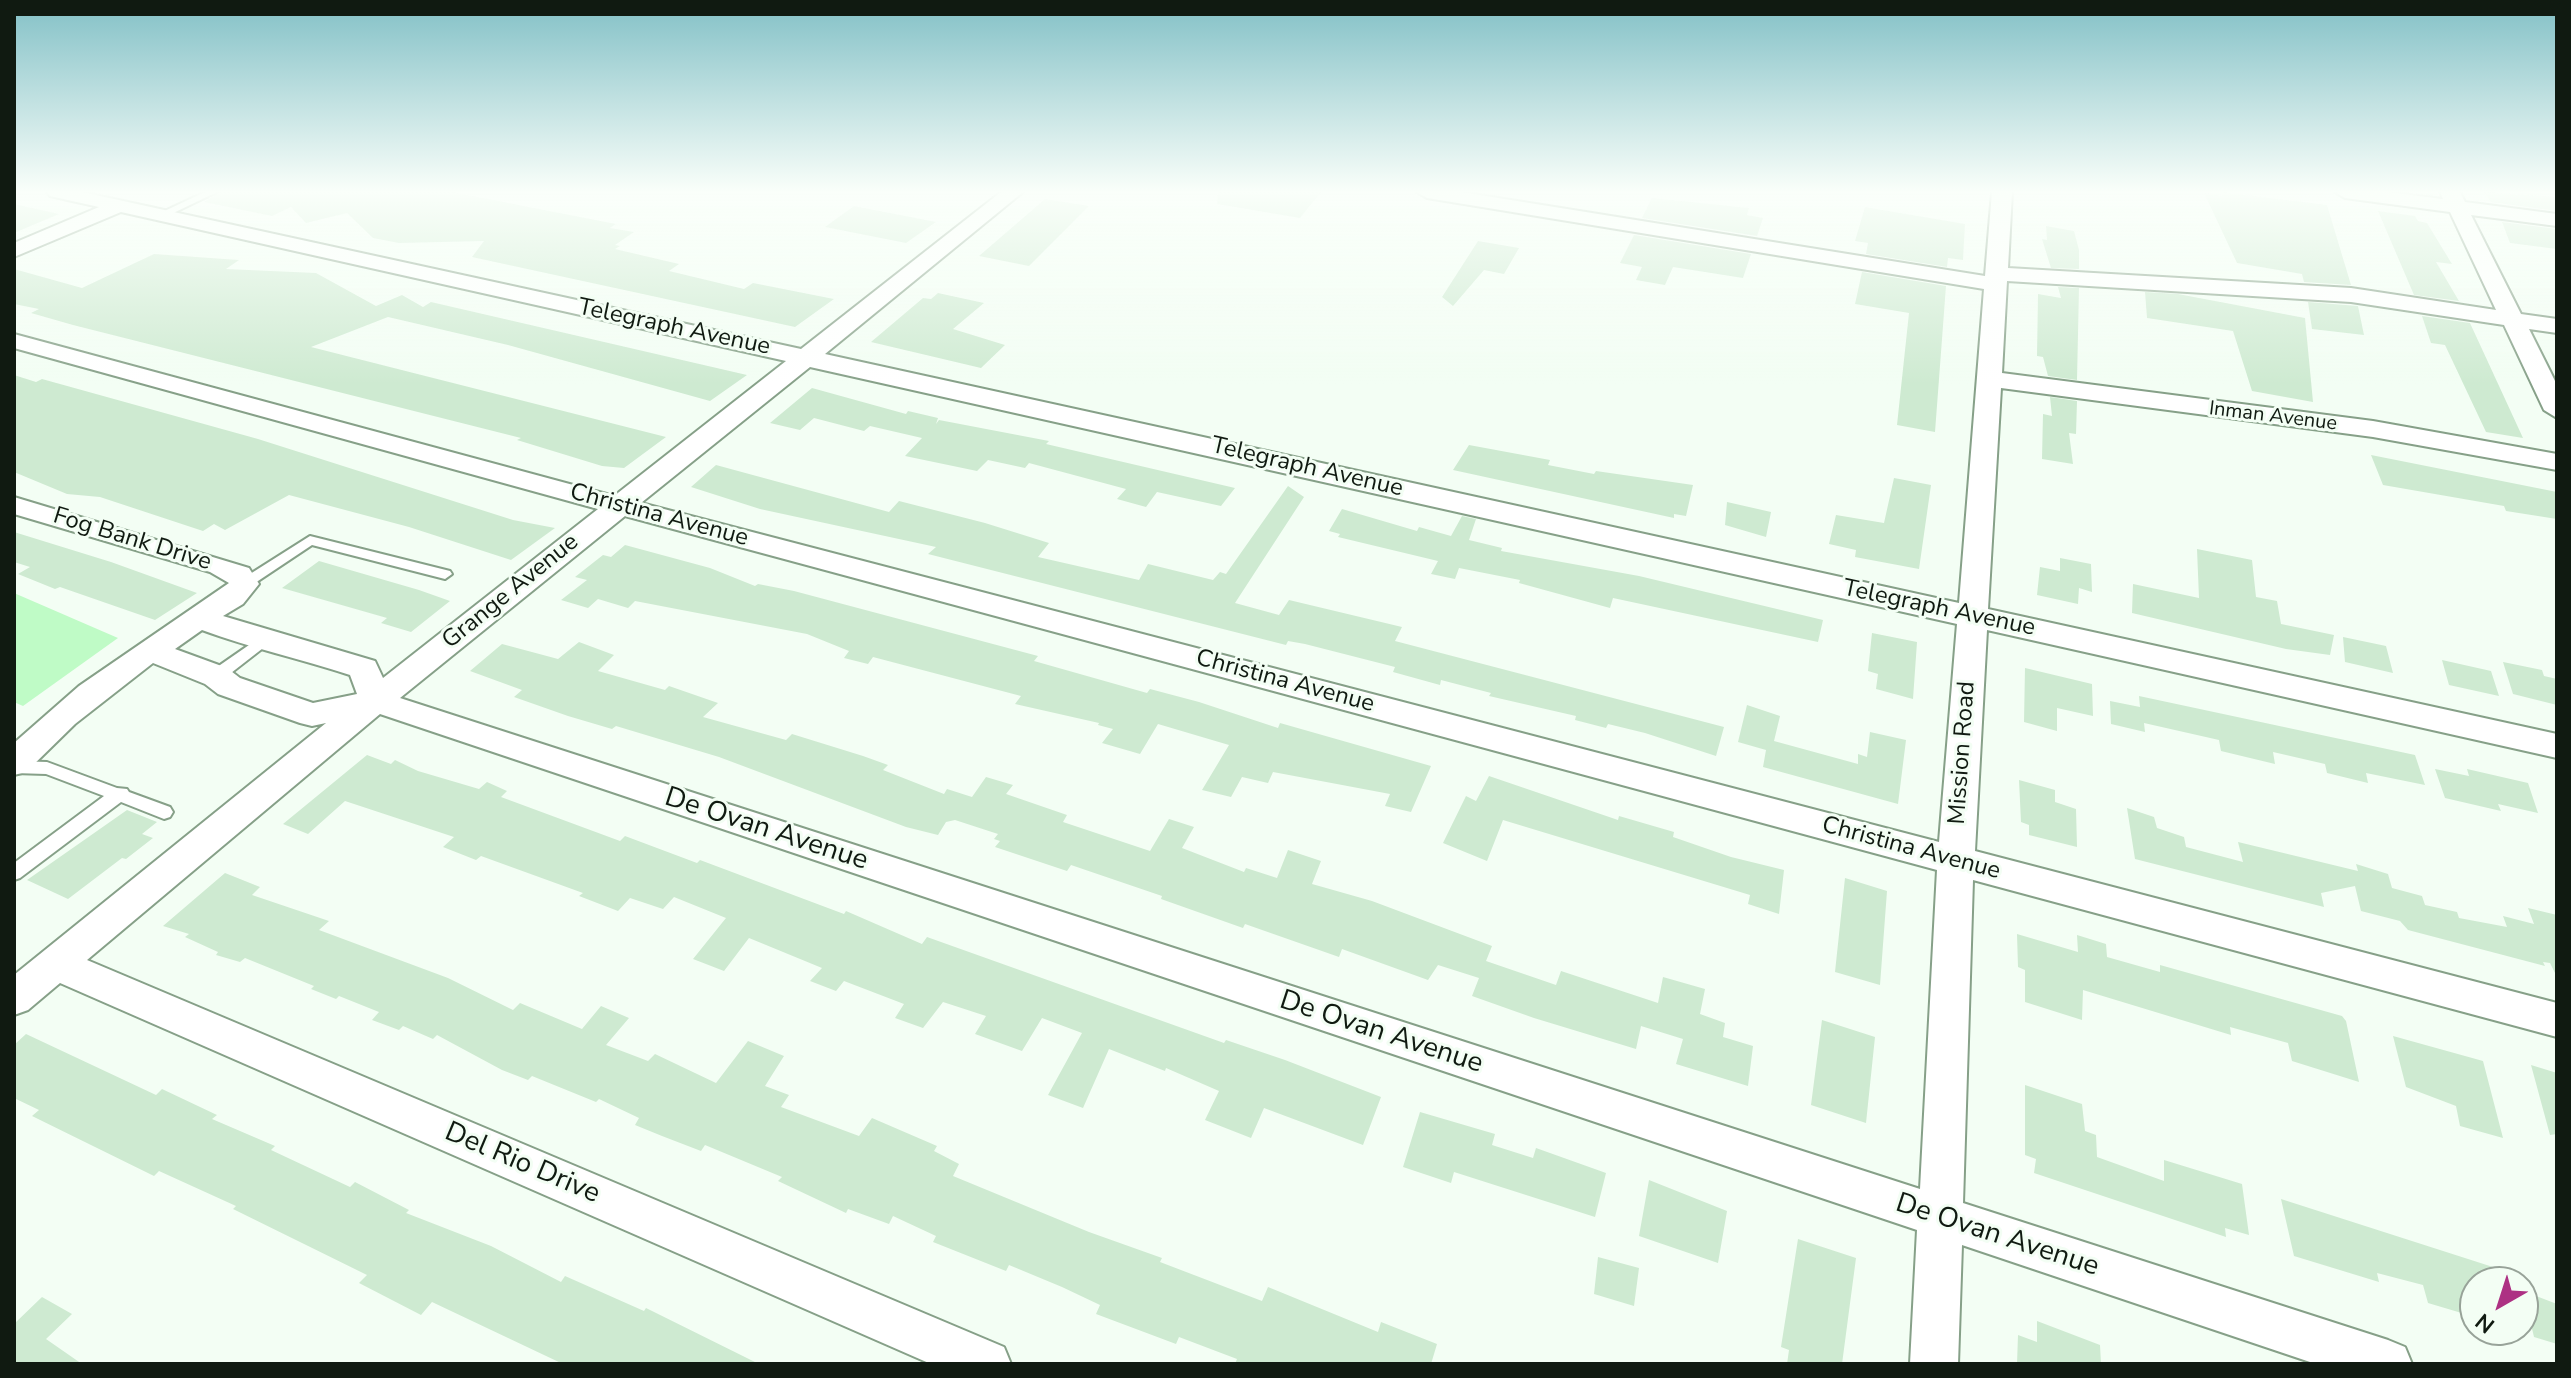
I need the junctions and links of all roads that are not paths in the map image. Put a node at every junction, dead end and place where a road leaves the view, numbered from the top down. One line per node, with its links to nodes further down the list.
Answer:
1 (349, 256): 10 (street, Telegraph Avenue)
2 (932, 256): 10 (street, Grange Avenue)
3 (1847, 256): 6 (street)
4 (1997, 256): 6 (street, Mission Road)
5 (2482, 256): 7 (street)
6 (1995, 279): 7 (street); 11 (street, Mission Road)
7 (2514, 319): 8 (street); 12 (street)
8 (2557, 326)
9 (14, 341): 15 (street, Christina Avenue)
10 (806, 357): 15 (street, Grange Avenue); 18 (street, Telegraph Avenue)
11 (1988, 379): 13 (street, Inman Avenue); 18 (street, Mission Road)
12 (2557, 410)
13 (2557, 462)
14 (14, 505): 17 (street, Fog Bank Drive)
15 (619, 506): 23 (street, Grange Avenue); 28 (street, Christina Avenue)
16 (445, 574): 17 (lane)
17 (244, 584): 19 (street)
18 (1972, 616): 24 (street, Telegraph Avenue); 28 (street, Mission Road)
19 (199, 618): 20 (street); 21 (street)
20 (262, 641): 22 (lane); 23 (street)
21 (151, 651): 22 (street); 25 (street)
22 (216, 676): 23 (street)
23 (375, 701): 30 (street, Grange Avenue); 33 (street, De Ovan Avenue)
24 (2557, 746)
25 (14, 765): 26 (lane)
26 (121, 793): 27 (lane); 29 (lane)
27 (164, 812)
28 (1956, 861): 32 (street, Christina Avenue); 33 (street, Mission Road)
29 (14, 873)
30 (56, 964): 31 (street, Grange Avenue); 34 (street, Del Rio Drive)
31 (14, 998)
32 (2557, 1020)
33 (1942, 1218): 35 (street, Mission Road); 36 (street, De Ovan Avenue)
34 (987, 1364)
35 (1934, 1364)
36 (2388, 1364)

